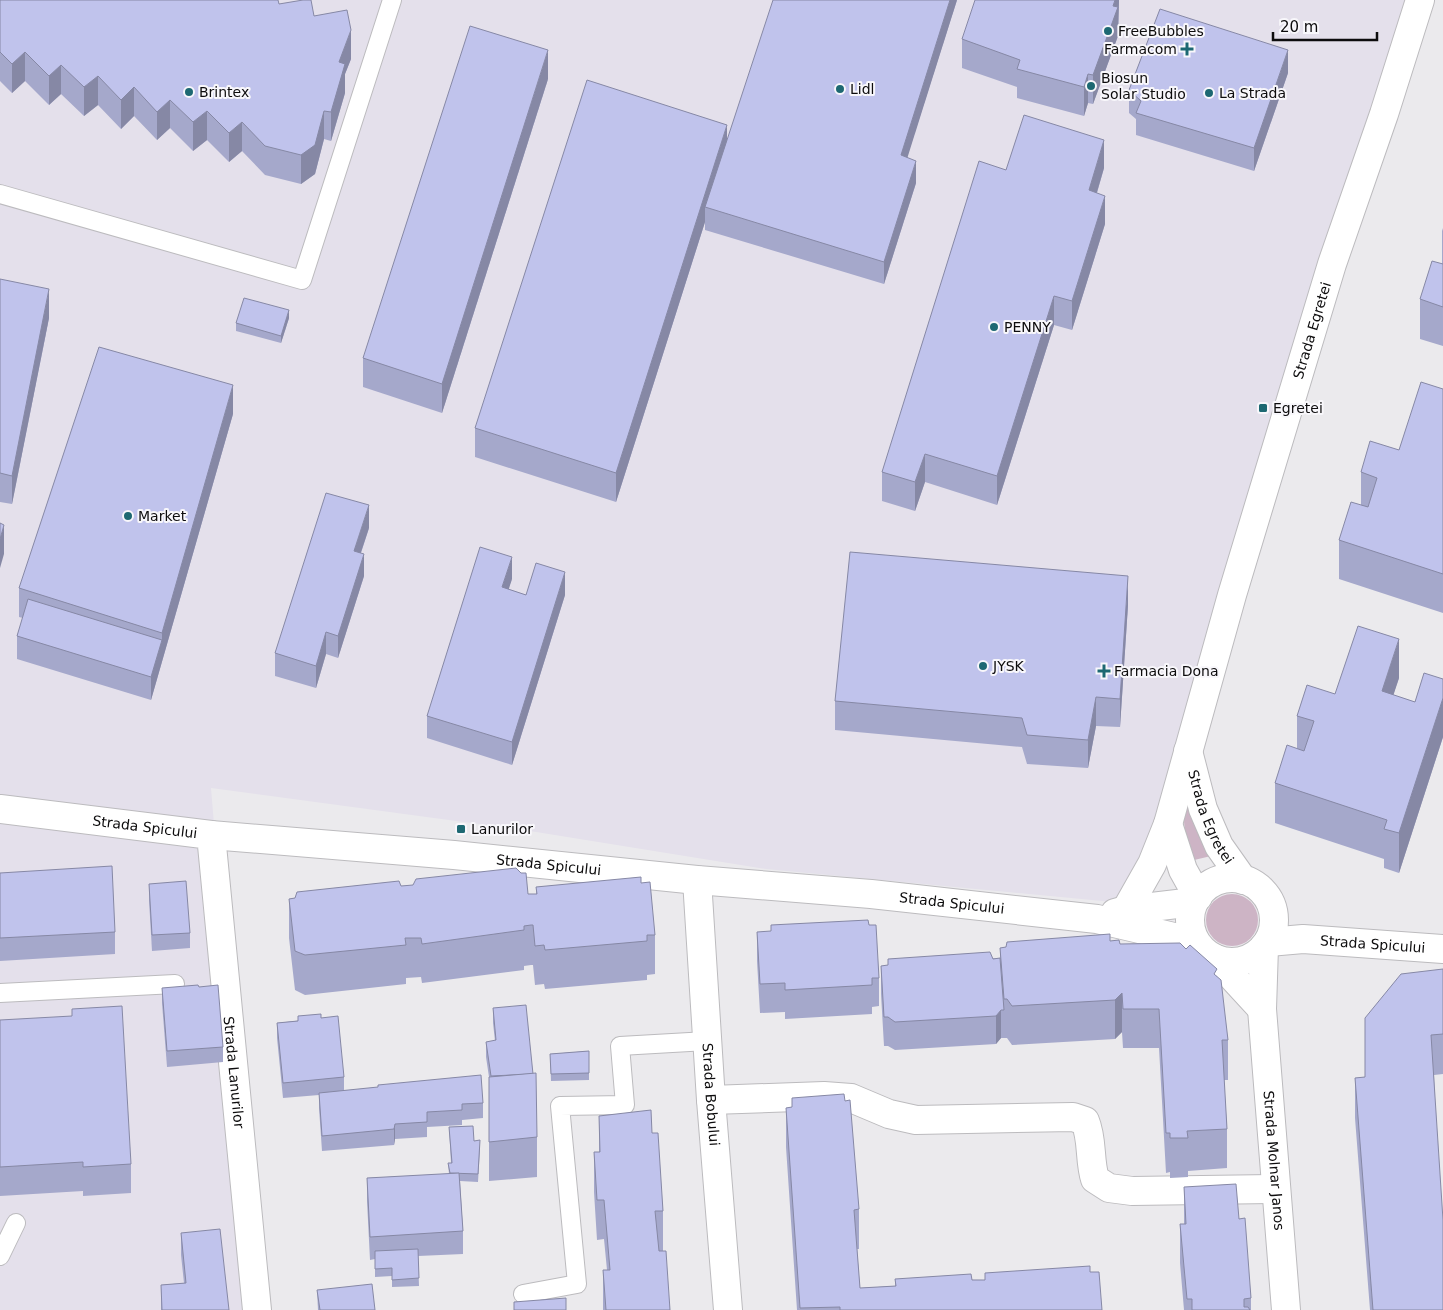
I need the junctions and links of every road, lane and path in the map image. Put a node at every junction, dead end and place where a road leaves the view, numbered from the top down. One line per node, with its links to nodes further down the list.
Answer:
1 (392, 0): 3 (lane)
2 (1420, 0): 4 (street, Strada Egretei)
3 (0, 194)
4 (1188, 750): 6 (street, Strada Egretei); 9 (street, Strada Egretei)
5 (0, 809): 7 (street, Strada Spicului)
6 (1168, 824): 10 (street); 12 (street)
7 (211, 835): 8 (street, Strada Spicului); 28 (street, Strada Lanurilor)
8 (698, 880): 13 (street, Strada Spicului); 22 (street, Strada Bobului)
9 (1243, 880): 10 (street); 11 (street)
10 (1196, 899): 12 (street, Strada Spicului); 15 (street)
11 (1271, 906): 14 (street, Strada Spicului); 16 (street)
12 (1126, 910): 13 (street, Strada Spicului)
13 (1097, 919): 15 (street, Strada Spicului)
14 (1303, 939): 16 (street, Strada Spicului); 17 (street, Strada Spicului)
15 (1195, 942): 18 (street)
16 (1266, 944): 18 (street); 21 (street, Strada Molnar Janos)
17 (1443, 949)
18 (1216, 959): 21 (street)
19 (175, 984): 20 (lane)
20 (0, 993)
21 (1262, 1009): 24 (street, Strada Molnar Janos)
22 (707, 1041): 23 (street, Strada Bobului); 27 (lane)
23 (711, 1100): 24 (street); 29 (street, Strada Bobului)
24 (1276, 1188): 30 (street, Strada Molnar Janos)
25 (16, 1223): 26 (lane)
26 (0, 1256)
27 (523, 1294)
28 (257, 1310)
29 (728, 1310)
30 (1286, 1310)

